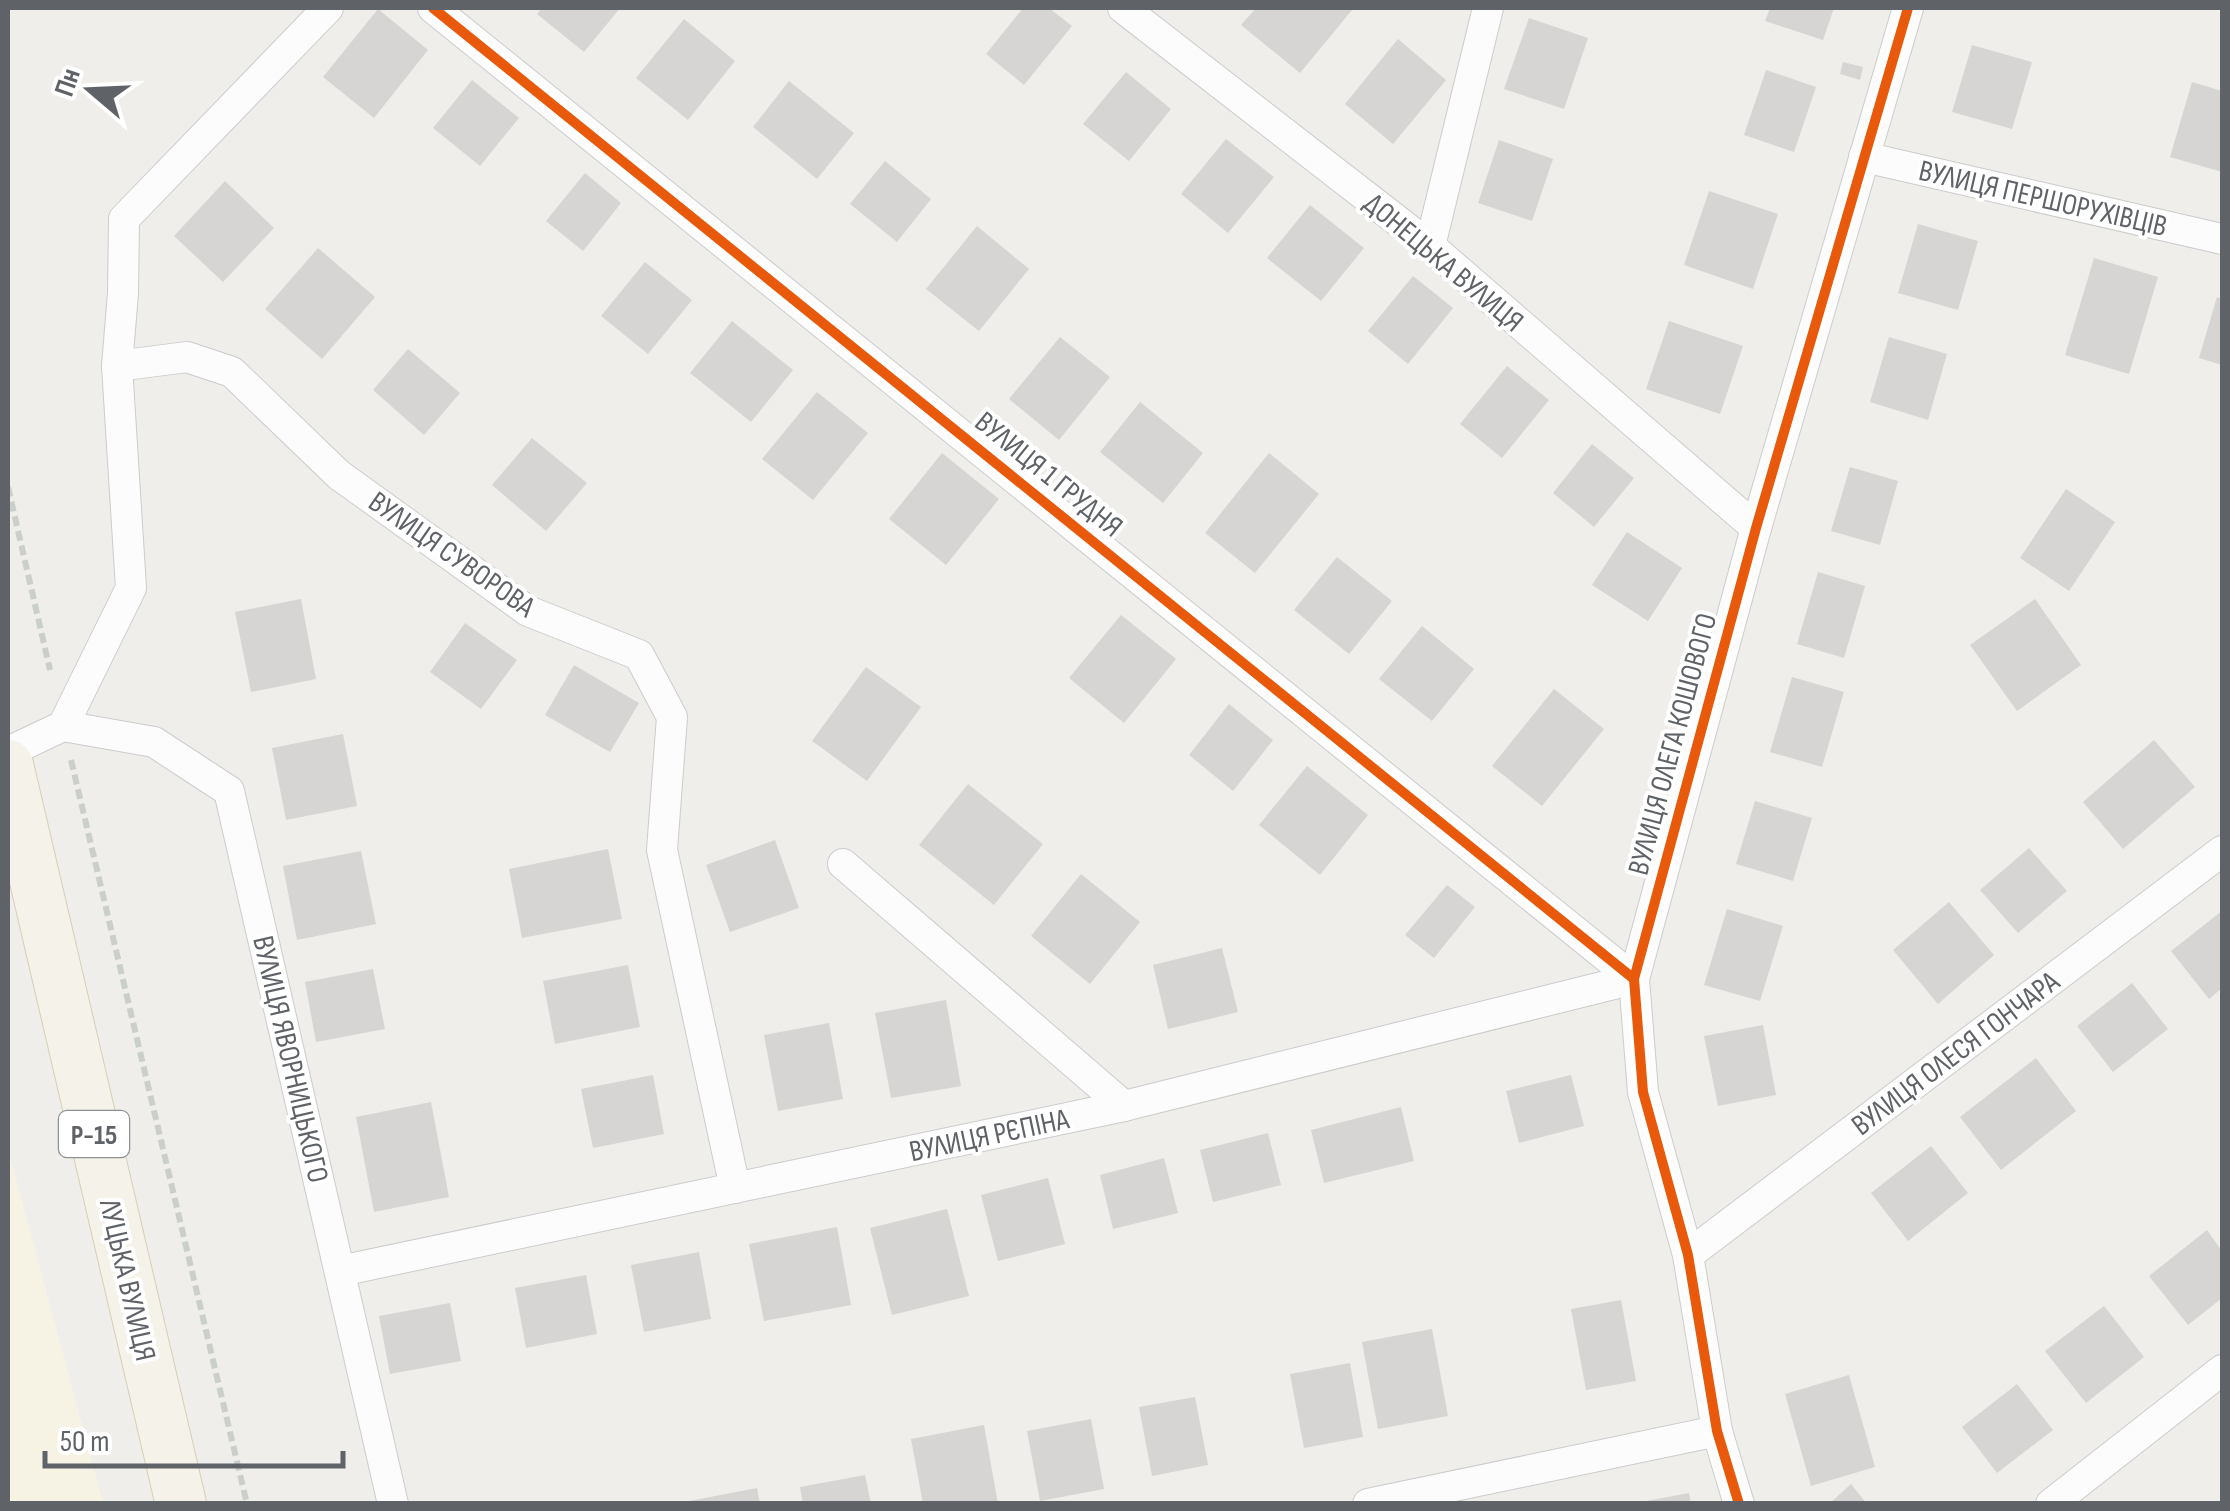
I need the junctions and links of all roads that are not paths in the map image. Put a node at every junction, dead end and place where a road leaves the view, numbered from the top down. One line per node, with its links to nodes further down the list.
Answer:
1 (328, 8): 9 (street)
2 (433, 8): 16 (street, ВУЛИЦЯ 1 ГРУДНЯ)
3 (1123, 8): 8 (street, ДОНЕЦЬКА ВУЛИЦЯ)
4 (1488, 8): 8 (street)
5 (1908, 8): 6 (street, ВУЛИЦЯ ОЛЕГА КОШОВОГО)
6 (1864, 157): 7 (street, ВУЛИЦЯ ПЕРШОРУХІВЦІВ); 10 (street, ВУЛИЦЯ ОЛЕГА КОШОВОГО)
7 (2222, 239)
8 (1430, 246): 10 (street, ДОНЕЦЬКА ВУЛИЦЯ)
9 (117, 366): 11 (street); 18 (street, ВУЛИЦЯ СУВОРОВА)
10 (1756, 528): 16 (street, ВУЛИЦЯ ОЛЕГА КОШОВОГО)
11 (63, 726): 12 (street); 20 (street, ВУЛИЦЯ ЯВОРНИЦЬКОГО)
12 (8, 752)
13 (8, 764): 23 (main road, ЛУЦЬКА ВУЛИЦЯ / Р-15)
14 (2222, 850): 19 (street, ВУЛИЦЯ ОЛЕСЯ ГОНЧАРА)
15 (843, 864): 17 (street)
16 (1634, 979): 17 (street, ВУЛИЦЯ РЄПІНА); 19 (street, ВУЛИЦЯ ОЛЕГА КОШОВОГО)
17 (1124, 1106): 18 (street, ВУЛИЦЯ РЄПІНА)
18 (736, 1188): 20 (street, ВУЛИЦЯ РЄПІНА)
19 (1688, 1255): 22 (street, ВУЛИЦЯ ОЛЕГА КОШОВОГО)
20 (340, 1271): 24 (street, ВУЛИЦЯ ЯВОРНИЦЬКОГО)
21 (2222, 1370): 27 (street)
22 (1717, 1431): 25 (street); 26 (street, ВУЛИЦЯ ОЛЕГА КОШОВОГО)
23 (181, 1504)
24 (393, 1504)
25 (1368, 1504)
26 (1739, 1504)
27 (2051, 1504)

